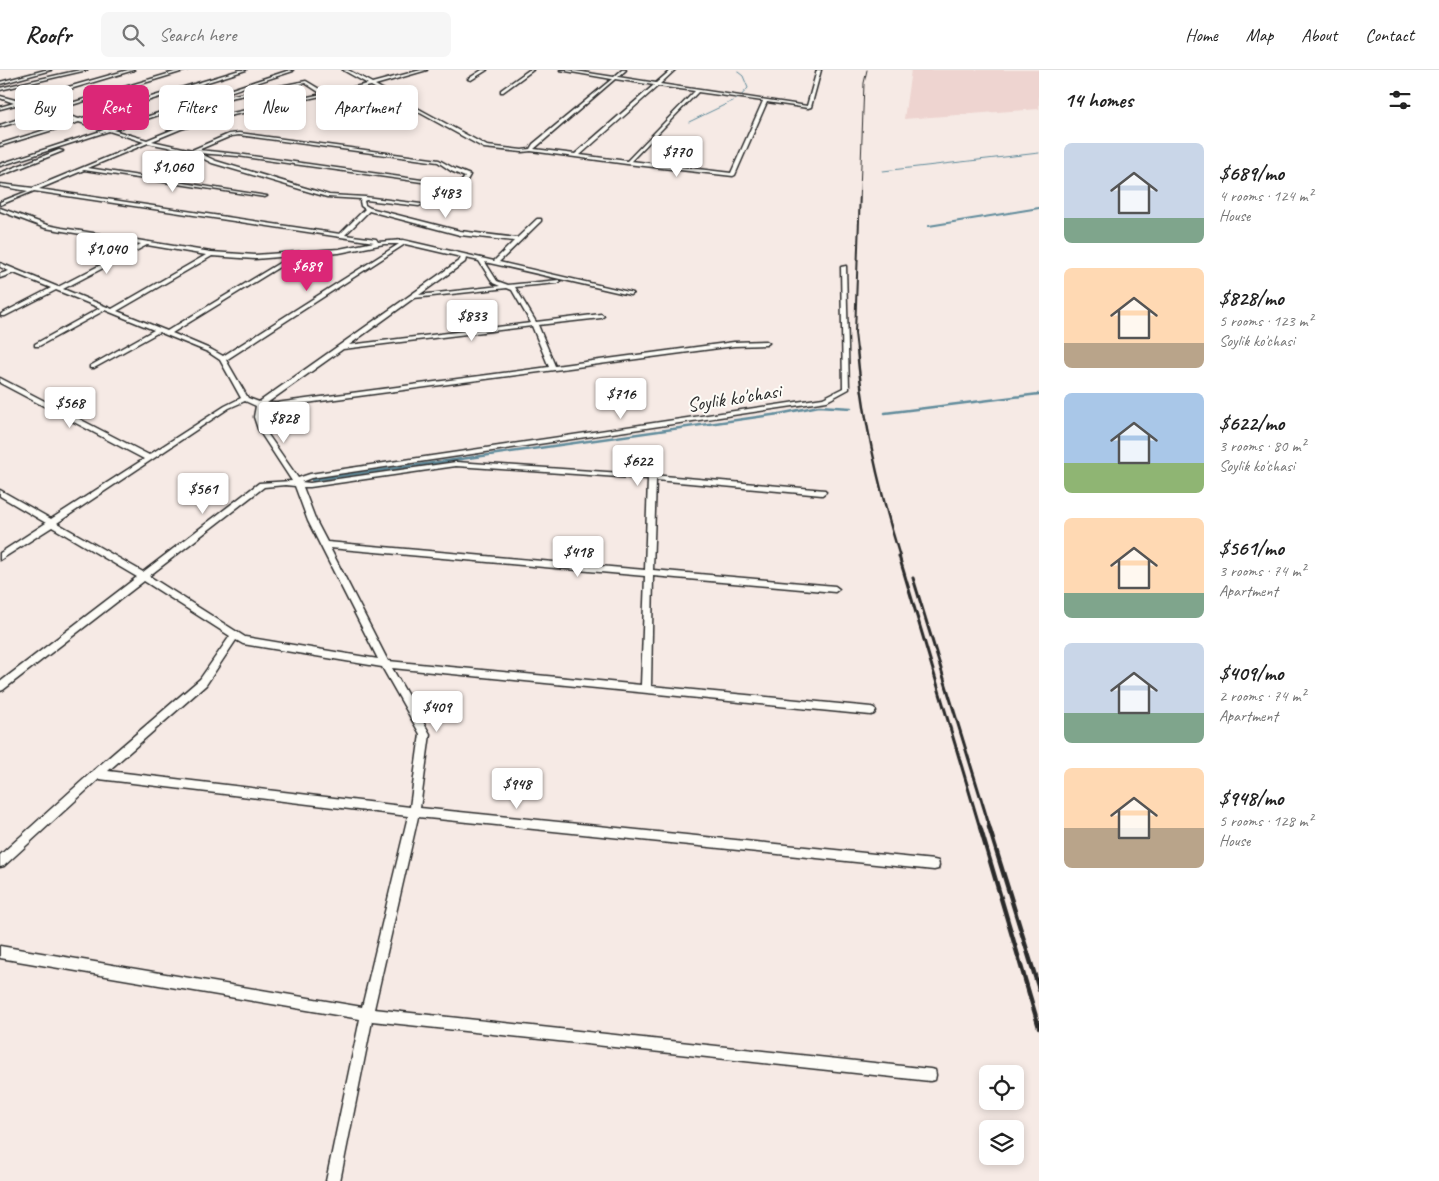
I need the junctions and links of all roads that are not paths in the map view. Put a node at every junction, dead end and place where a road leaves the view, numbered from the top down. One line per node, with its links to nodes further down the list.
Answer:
1 (49, 70): 20 (street)
2 (85, 70): 26 (street)
3 (132, 70): 24 (street)
4 (185, 70): 36 (street)
5 (244, 70): 40 (street)
6 (290, 70): 15 (street); 27 (street)
7 (345, 70): 21 (street)
8 (425, 70): 21 (street)
9 (485, 70): 18 (street)
10 (531, 70): 28 (street)
11 (562, 70): 17 (street)
12 (624, 70): 17 (street)
13 (673, 70): 23 (street)
14 (819, 70): 34 (street)
15 (296, 74)
16 (300, 77): 19 (street)
17 (614, 78): 23 (street); 47 (street)
18 (470, 79)
19 (306, 82): 25 (street); 30 (street)
20 (0, 83)
21 (369, 84): 22 (street); 47 (street)
22 (364, 85)
23 (657, 85): 29 (street); 49 (street)
24 (73, 87)
25 (316, 87)
26 (0, 89)
27 (234, 89)
28 (502, 90)
29 (697, 91): 34 (street); 50 (street)
30 (234, 96)
31 (316, 96): 45 (street)
32 (0, 98): 33 (street)
33 (15, 102)
34 (765, 102): 50 (street)
35 (15, 104): 37 (street)
36 (73, 104)
37 (0, 108)
38 (159, 114): 43 (street)
39 (73, 120): 40 (street)
40 (77, 121): 43 (street); 46 (street)
41 (15, 122): 42 (street)
42 (0, 126)
43 (110, 131): 44 (street); 45 (street)
44 (93, 136): 51 (street); 53 (street)
45 (149, 142): 48 (street); 52 (street)
46 (0, 145)
47 (531, 150): 49 (street)
48 (192, 151): 48 (street); 57 (street)
49 (577, 155): 50 (street)
50 (627, 162)
51 (0, 165)
52 (84, 169): 55 (street); 56 (street)
53 (0, 175)
54 (0, 185): 55 (street)
55 (35, 190): 58 (street); 63 (street)
56 (265, 196)
57 (365, 198): 59 (street); 61 (street)
58 (0, 204)
59 (419, 205)
60 (0, 209): 67 (street)
61 (368, 209): 63 (street); 64 (street)
62 (539, 220): 64 (street)
63 (342, 236): 65 (street)
64 (518, 240): 72 (street)
65 (384, 242): 66 (street); 69 (street)
66 (403, 242): 70 (street); 92 (street)
67 (148, 243): 68 (street); 79 (street)
68 (211, 254): 69 (street); 83 (street)
69 (297, 255): 88 (street)
70 (464, 255): 71 (street); 81 (street)
71 (481, 260): 72 (street); 78 (street)
72 (494, 263): 77 (street)
73 (0, 265): 75 (street)
74 (844, 267): 99 (street, Soylik ko'chasi)
75 (13, 271): 76 (street); 79 (street)
76 (0, 276)
77 (564, 280): 78 (street); 80 (street)
78 (508, 287): 81 (street); 86 (street)
79 (57, 289): 82 (street); 84 (street)
80 (630, 293)
81 (413, 297): 91 (street)
82 (105, 308): 83 (street); 90 (street)
83 (112, 311): 87 (street)
84 (3, 316)
85 (601, 316): 86 (street)
86 (534, 323): 91 (street); 94 (street)
87 (158, 330): 88 (street); 93 (street)
88 (167, 334): 92 (street)
89 (766, 343): 94 (street)
90 (37, 345)
91 (342, 347): 97 (street)
92 (223, 359): 96 (street)
93 (92, 367)
94 (553, 368): 97 (street)
95 (0, 380): 98 (street)
96 (245, 399): 97 (street); 98 (street)
97 (260, 405): 101 (street)
98 (150, 459): 104 (street)
99 (455, 460): 100 (street); 101 (street)
100 (652, 476): 102 (street); 107 (street)
101 (297, 483): 105 (street); 108 (street)
102 (822, 492)
103 (0, 493): 104 (street)
104 (52, 523): 106 (street); 108 (street)
105 (324, 545): 107 (street); 111 (street)
106 (0, 557)
107 (650, 573): 109 (street); 113 (street)
108 (144, 577): 110 (street); 112 (street)
109 (834, 589)
110 (235, 635): 111 (street); 115 (street)
111 (385, 664): 113 (street); 116 (street)
112 (0, 687)
113 (646, 689): 114 (street)
114 (871, 711)
115 (97, 774): 116 (street); 117 (street)
116 (414, 812): 118 (street); 120 (street)
117 (0, 862)
118 (934, 864)
119 (0, 952): 120 (street)
120 (367, 1014): 121 (street); 122 (street)
121 (930, 1075)
122 (333, 1181)

